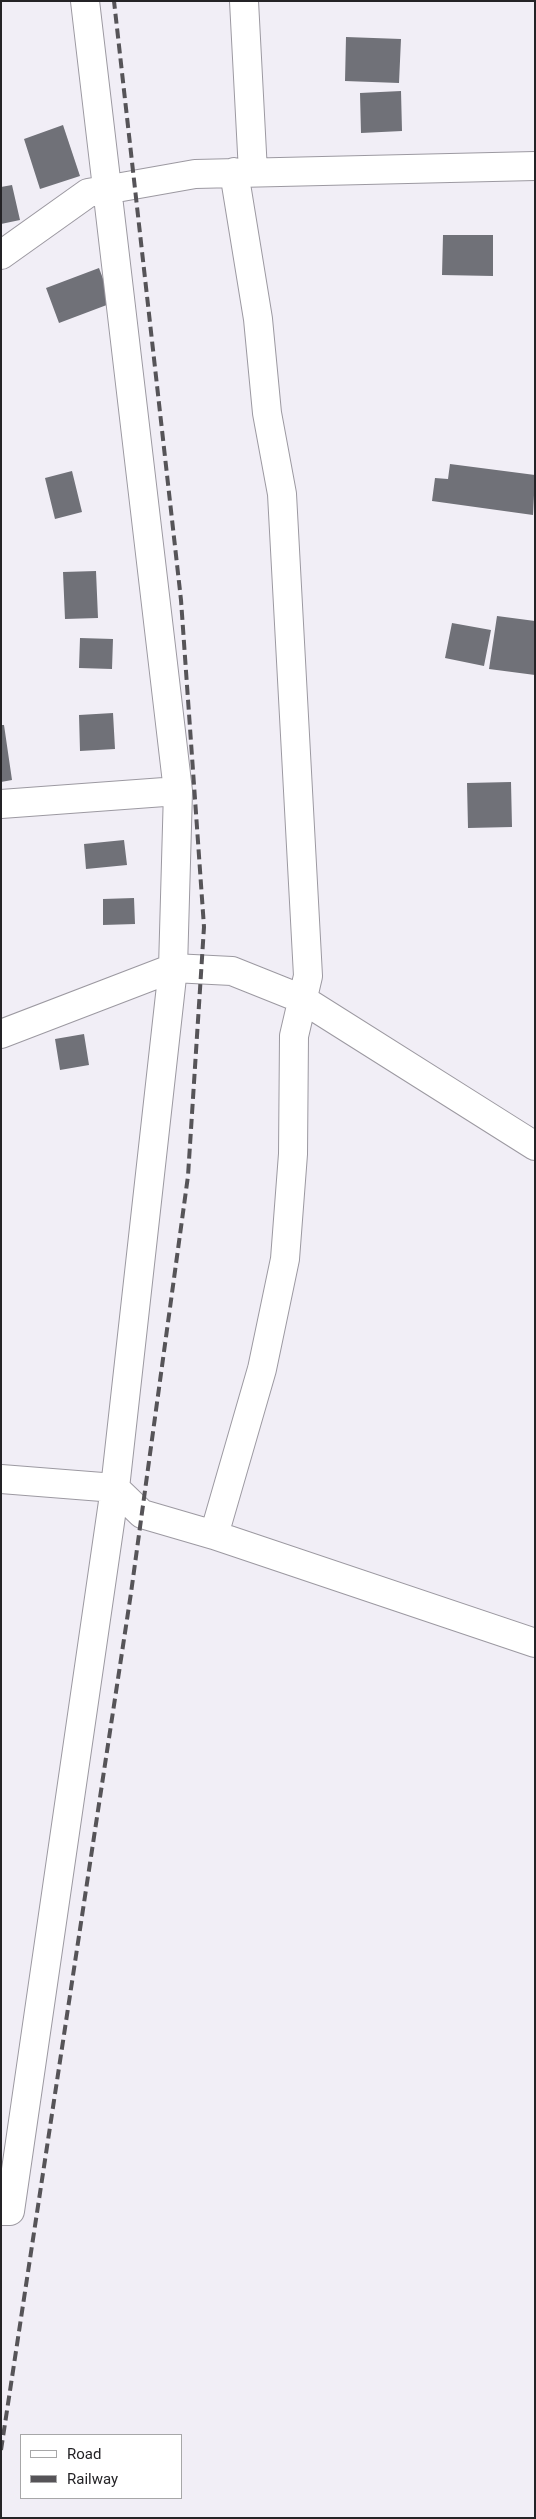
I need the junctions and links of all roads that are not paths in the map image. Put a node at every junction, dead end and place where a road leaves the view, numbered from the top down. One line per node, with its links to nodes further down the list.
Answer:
1 (85, 1): 5 (street)
2 (244, 1): 4 (street)
3 (535, 166): 4 (street)
4 (244, 172): 5 (street); 10 (street)
5 (108, 190): 6 (street); 7 (street)
6 (1, 255)
7 (178, 791): 8 (street); 9 (street)
8 (1, 804)
9 (173, 968): 10 (street); 11 (street); 14 (street)
10 (302, 999): 12 (street); 15 (street)
11 (1, 1034)
12 (535, 1146)
13 (1, 1479): 14 (street)
14 (115, 1488): 15 (street); 17 (street)
15 (214, 1535): 16 (street)
16 (535, 1643)
17 (1, 2211)

